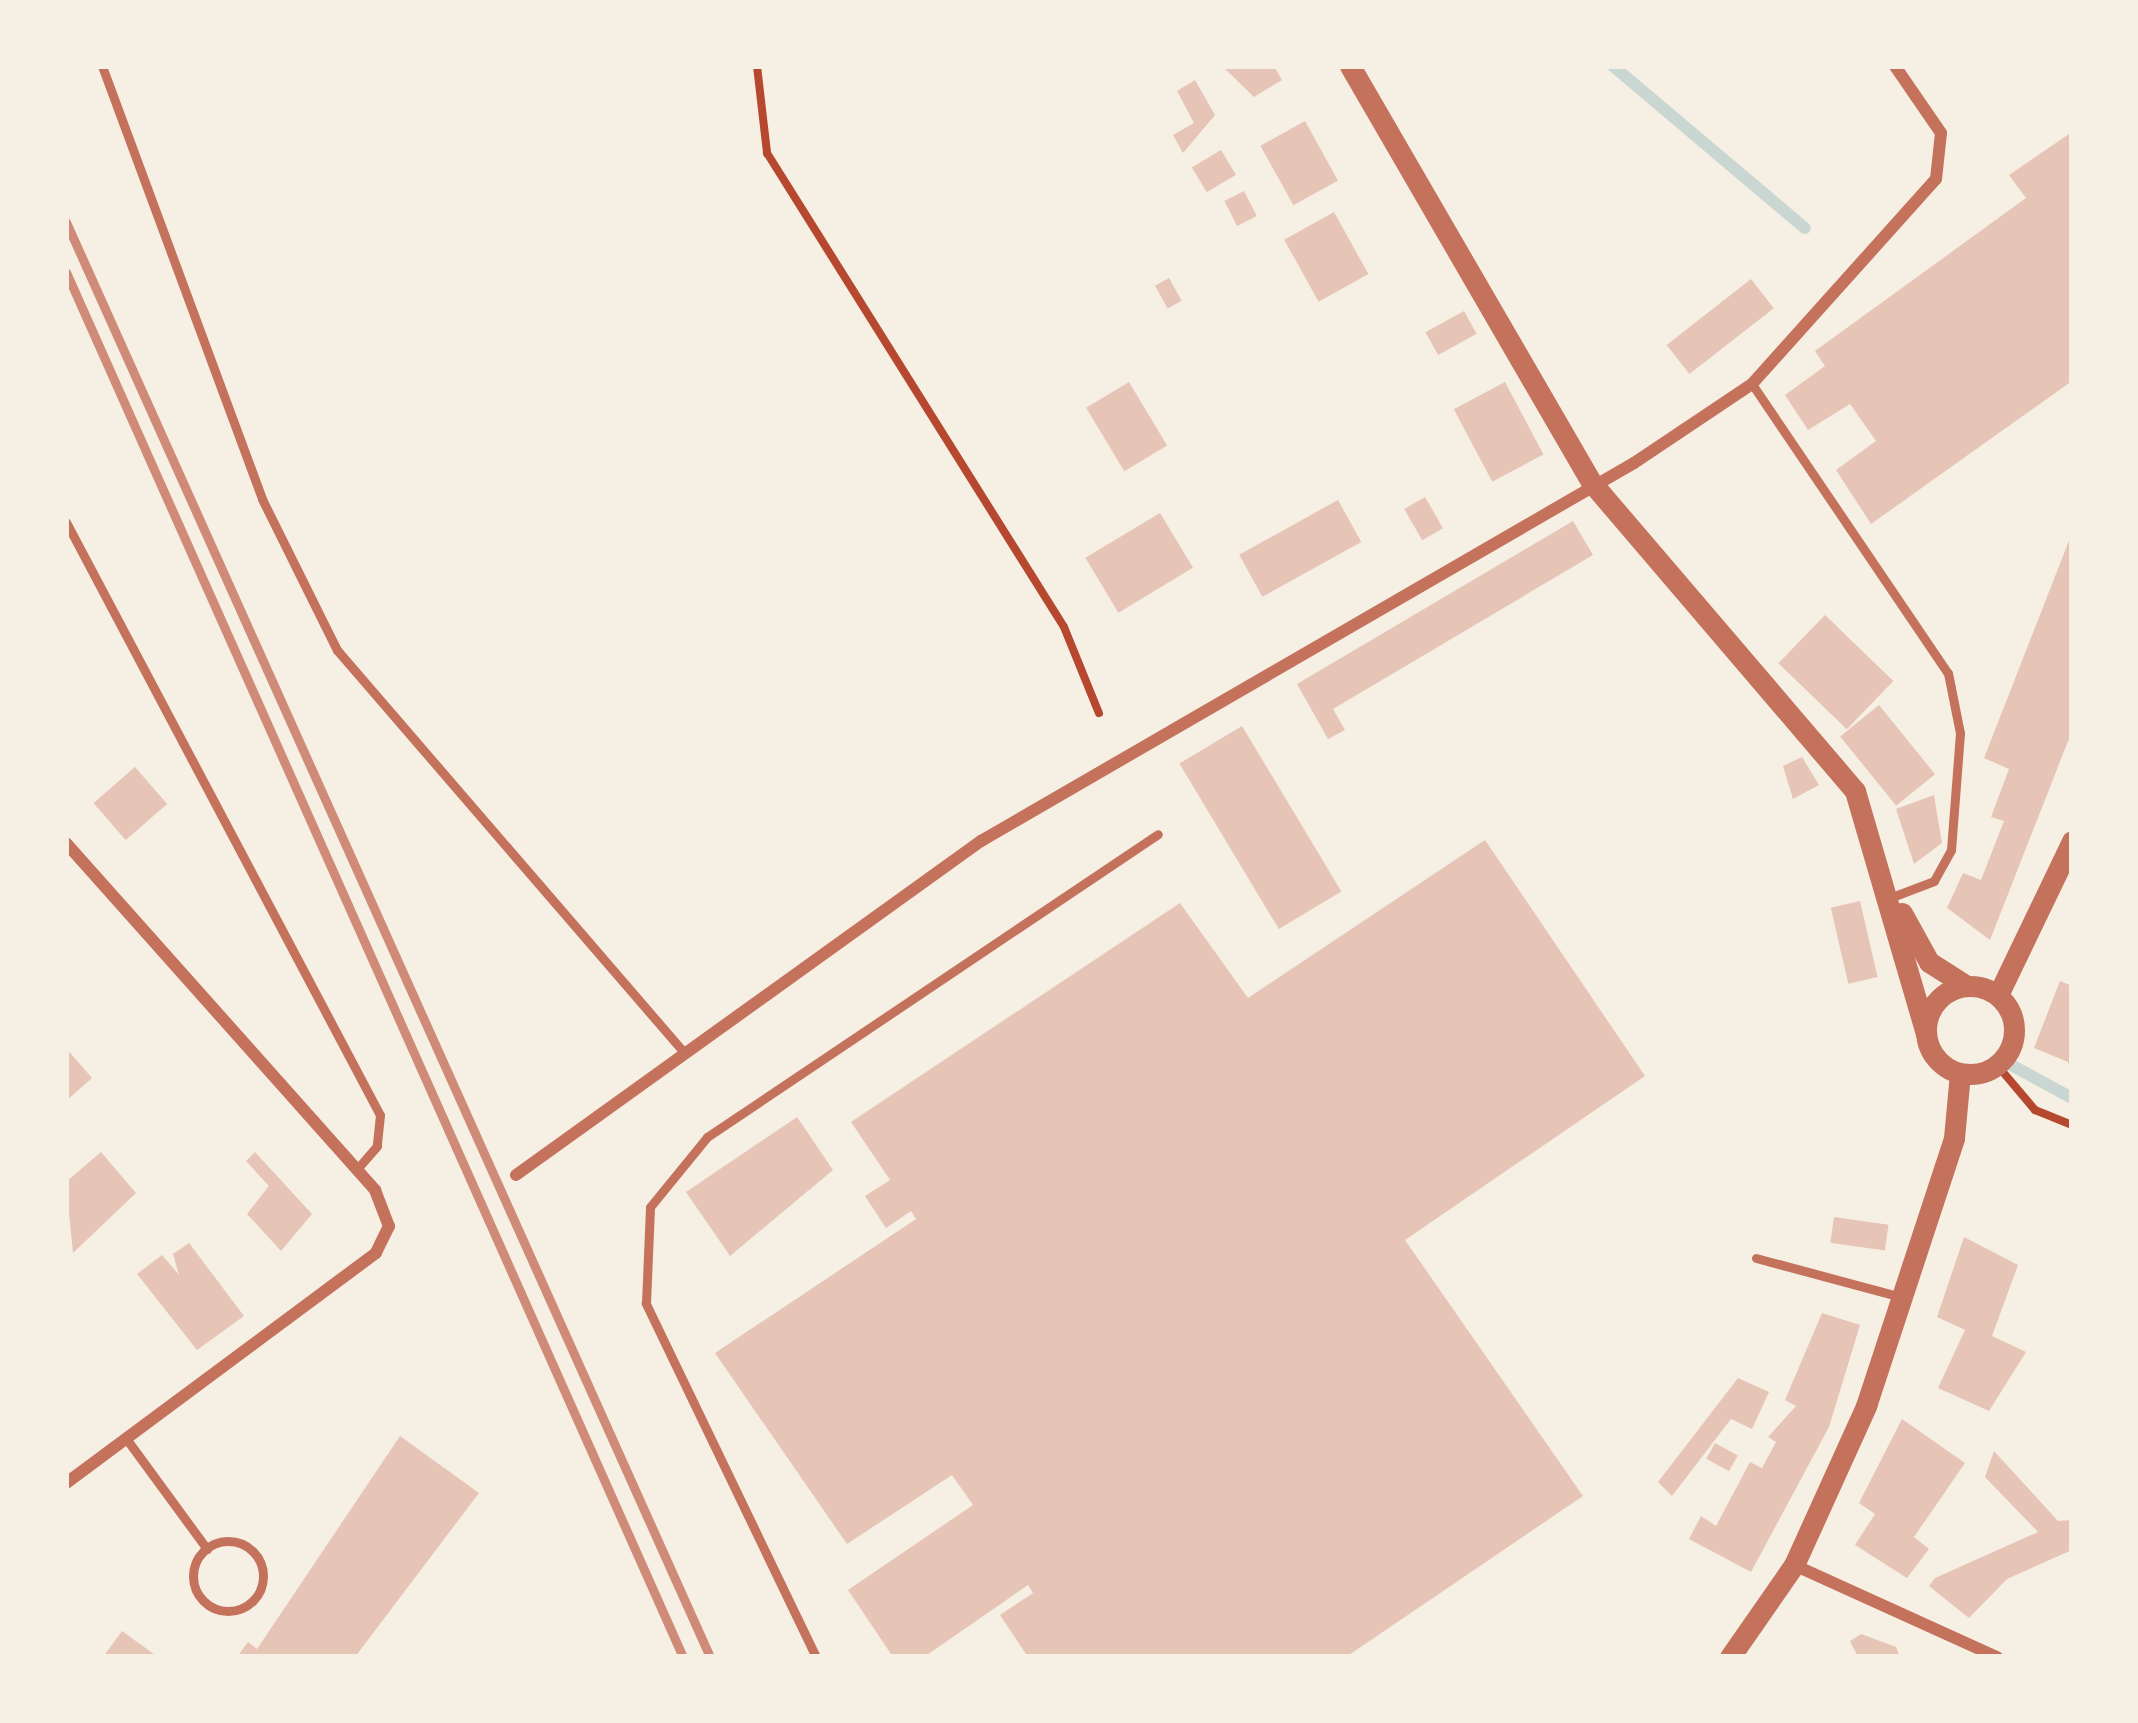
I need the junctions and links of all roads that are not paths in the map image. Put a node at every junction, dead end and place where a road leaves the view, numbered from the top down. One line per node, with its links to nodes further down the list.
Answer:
1 (102, 66): 14 (lane)
2 (1350, 66): 5 (street)
3 (1895, 66): 4 (street)
4 (1752, 384): 5 (street); 10 (lane)
5 (1592, 483): 10 (street); 14 (street)
6 (66, 522): 16 (lane)
7 (1158, 834): 24 (lane)
8 (2072, 841): 12 (street)
9 (66, 843): 16 (street)
10 (1892, 897): 11 (street); 13 (street)
11 (1967, 986): 12 (street); 13 (street)
12 (1998, 995): 15 (street)
13 (1926, 1034): 15 (street)
14 (682, 1049): 17 (street)
15 (1960, 1073): 19 (street)
16 (357, 1169): 20 (street)
17 (516, 1175)
18 (1756, 1258): 19 (lane)
19 (1904, 1298): 23 (street)
20 (125, 1437): 21 (street); 22 (lane)
21 (66, 1483)
22 (207, 1549): 22 (lane)
23 (1794, 1564): 25 (street); 26 (street)
24 (816, 1657)
25 (1730, 1657)
26 (1997, 1657)

